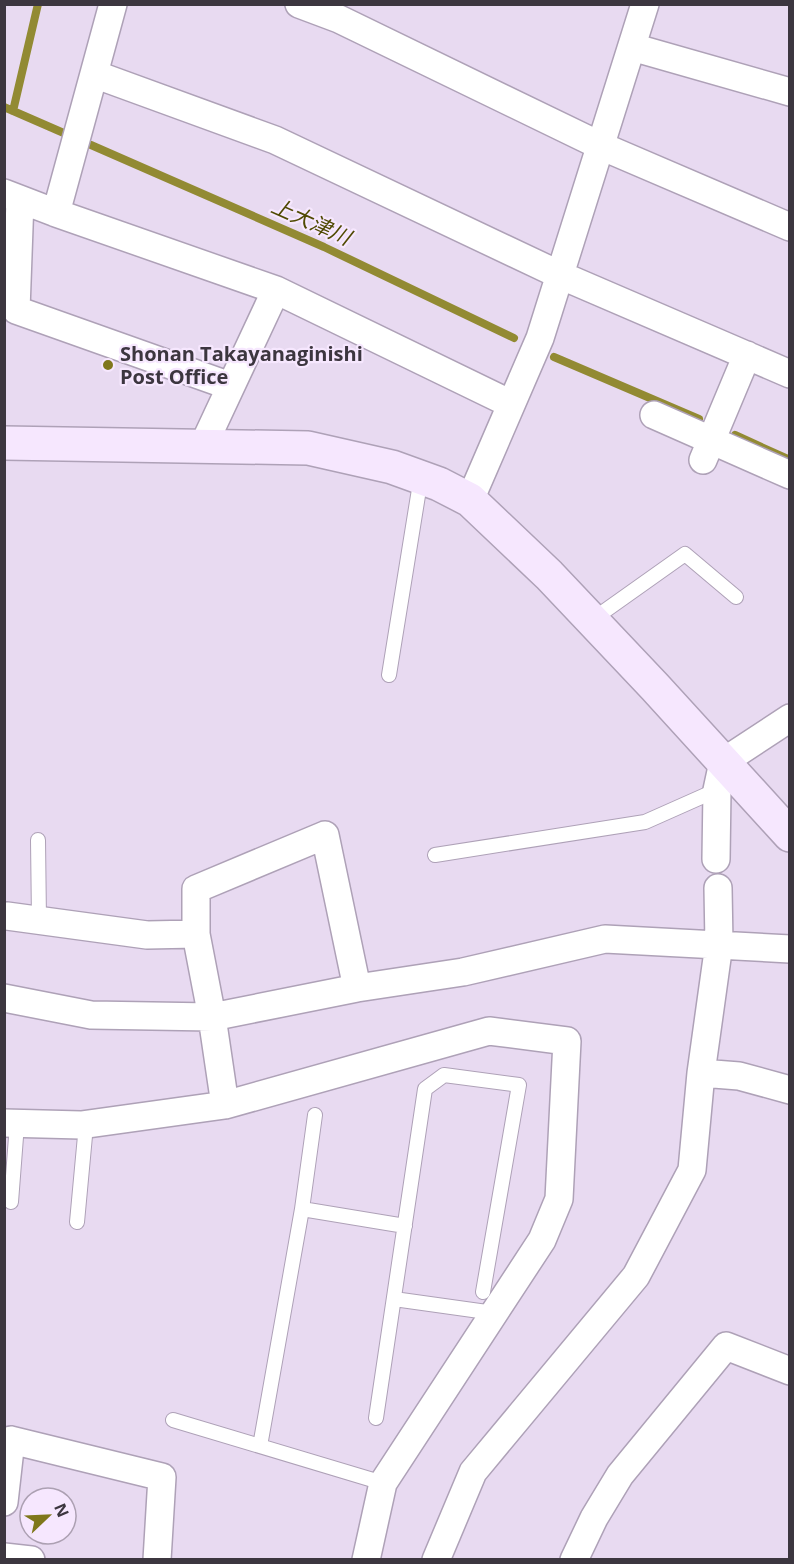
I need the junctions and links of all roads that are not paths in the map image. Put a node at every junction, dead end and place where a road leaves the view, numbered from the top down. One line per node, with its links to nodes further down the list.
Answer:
1 (113, 4): 5 (street)
2 (299, 4): 7 (street)
3 (636, 8): 4 (street)
4 (632, 47): 6 (street); 7 (street)
5 (94, 74): 9 (street); 11 (street)
6 (789, 92)
7 (601, 146): 10 (street); 11 (street)
8 (12, 196): 9 (street); 15 (street)
9 (56, 213): 12 (street)
10 (789, 227)
11 (560, 275): 13 (street); 16 (street)
12 (276, 290): 15 (street); 16 (street)
13 (747, 355): 14 (street); 20 (street)
14 (789, 374)
15 (230, 386): 19 (street)
16 (511, 405): 23 (street)
17 (654, 415): 20 (street)
18 (4, 443): 19 (street)
19 (203, 446): 22 (street)
20 (707, 450): 21 (street)
21 (789, 475)
22 (421, 477): 23 (street); 26 (lane)
23 (470, 500): 25 (street)
24 (736, 597): 25 (lane)
25 (592, 620): 28 (street)
26 (389, 675)
27 (789, 718): 28 (street)
28 (720, 776): 29 (street); 31 (lane); 32 (street)
29 (789, 835)
30 (38, 840): 35 (lane)
31 (435, 855)
32 (716, 858)
33 (718, 888): 37 (street)
34 (7, 915): 35 (street)
35 (39, 920): 36 (street)
36 (196, 934): 39 (street); 41 (street)
37 (720, 944): 38 (street); 39 (street); 42 (street)
38 (789, 949)
39 (357, 988): 41 (street)
40 (4, 998): 41 (street)
41 (212, 1017): 44 (street)
42 (701, 1073): 43 (street); 64 (street)
43 (789, 1090)
44 (225, 1105): 47 (street); 53 (street)
45 (315, 1115): 49 (lane)
46 (10, 1123): 47 (street); 48 (lane)
47 (86, 1125): 50 (lane)
48 (11, 1202)
49 (302, 1209): 51 (lane); 57 (lane)
50 (76, 1222)
51 (405, 1226): 52 (lane); 53 (lane)
52 (394, 1299): 53 (lane); 55 (lane)
53 (488, 1303): 58 (street)
54 (789, 1371): 65 (street)
55 (376, 1418)
56 (173, 1420): 57 (lane)
57 (260, 1446): 58 (lane)
58 (383, 1483): 63 (street)
59 (4, 1502): 62 (street)
60 (4, 1557): 61 (street)
61 (31, 1560)
62 (158, 1560)
63 (366, 1560)
64 (436, 1560)
65 (574, 1560)

